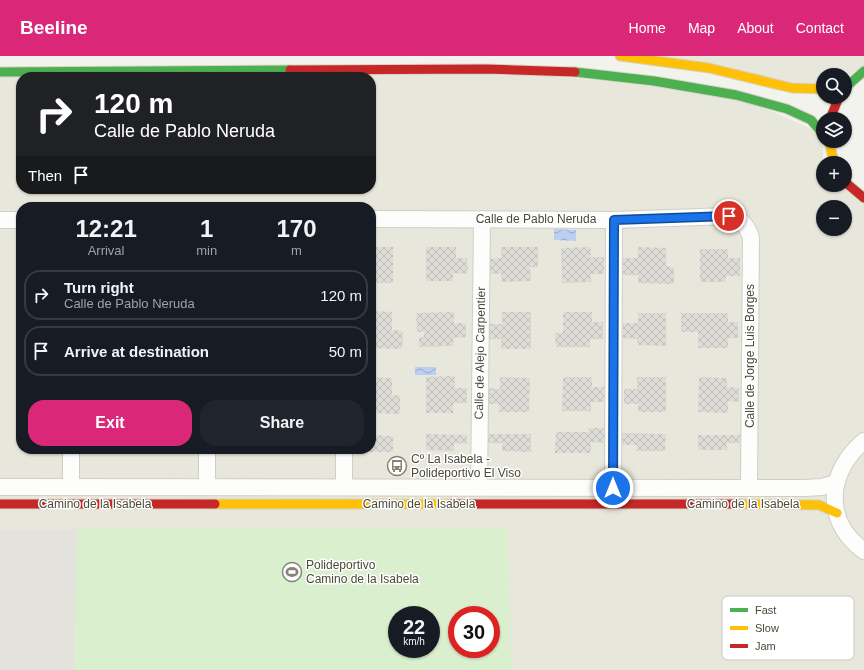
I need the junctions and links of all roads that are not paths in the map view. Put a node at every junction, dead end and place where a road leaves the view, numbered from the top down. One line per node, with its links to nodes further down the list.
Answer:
1 (620, 56): 5 (main road)
2 (864, 71): 4 (main road)
3 (0, 72): 6 (main road)
4 (852, 80)
5 (816, 88)
6 (816, 126)
7 (852, 189): 8 (main road)
8 (864, 198)
9 (376, 219): 10 (street, Calle de Pablo Neruda)
10 (482, 219): 13 (street, Calle de Pablo Neruda); 24 (street, Calle de Alejo Carpentier)
11 (0, 220): 12 (street)
12 (16, 220)
13 (614, 220): 14 (street, Calle de Pablo Neruda); 25 (street)
14 (746, 225): 26 (street, Calle de Jorge Luis Borges)
15 (864, 441): 19 (street)
16 (71, 454): 21 (street)
17 (207, 454): 22 (street)
18 (344, 454): 23 (street)
19 (836, 483): 26 (street, Camino de la Isabela); 28 (street)
20 (0, 487): 21 (street, Camino de la Isabela)
21 (71, 487): 22 (street, Camino de la Isabela)
22 (207, 487): 23 (street, Camino de la Isabela)
23 (344, 487): 24 (street, Camino de la Isabela)
24 (479, 488): 25 (street, Camino de la Isabela)
25 (613, 488): 26 (street, Camino de la Isabela)
26 (749, 488)
27 (0, 504): 28 (main road, Camino de la Isabela)
28 (837, 513): 29 (street)
29 (864, 551)

